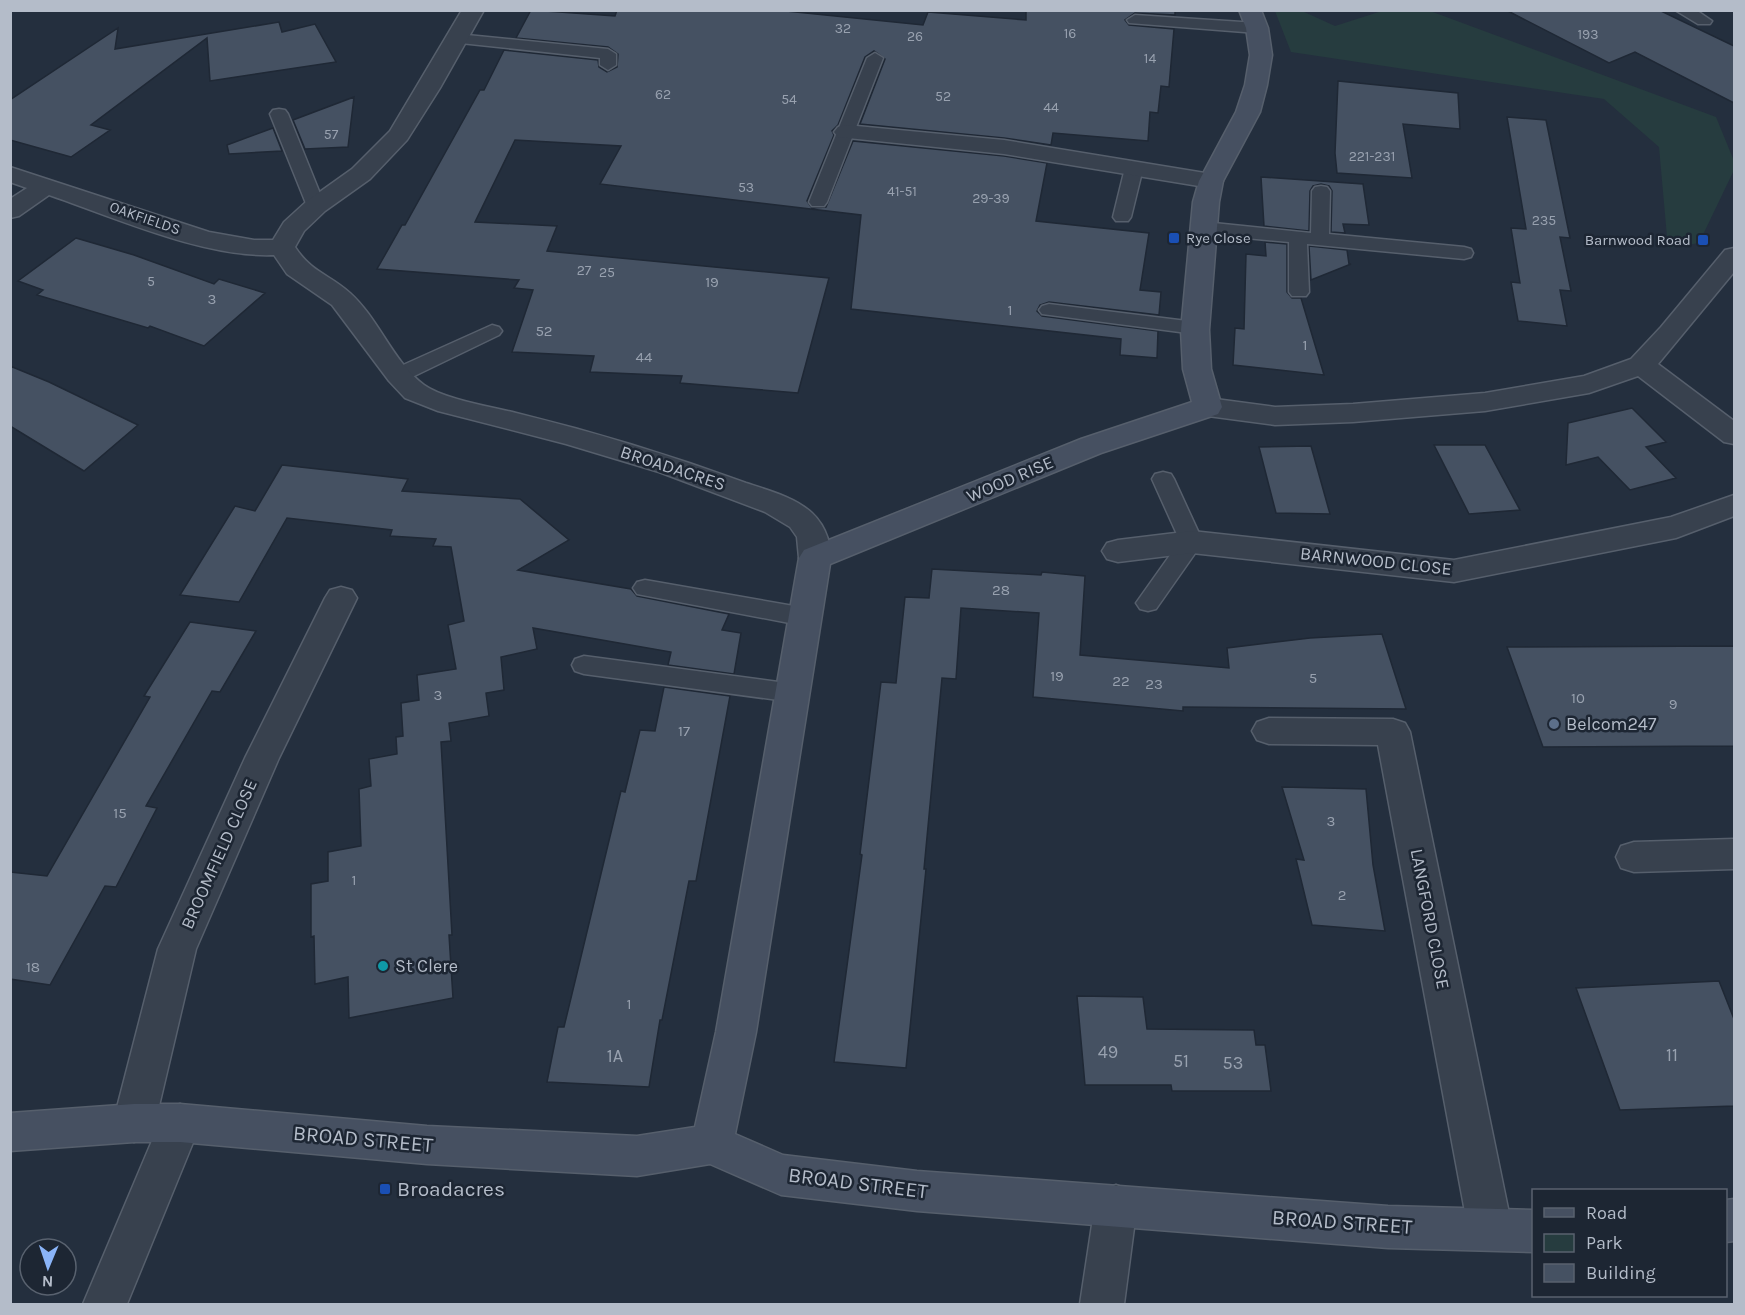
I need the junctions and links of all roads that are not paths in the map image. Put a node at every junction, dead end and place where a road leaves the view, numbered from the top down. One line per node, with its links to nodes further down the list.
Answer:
1 (473, 10): 6 (street)
2 (1683, 10): 5 (lane)
3 (1253, 19): 4 (lane); 13 (street)
4 (1135, 20)
5 (1704, 21)
6 (457, 39): 8 (lane); 17 (street)
7 (874, 58): 10 (lane)
8 (608, 65)
9 (279, 114): 17 (lane)
10 (846, 132): 11 (street); 16 (lane)
11 (1134, 168): 13 (street); 19 (lane)
12 (10, 174): 14 (street, OAKFIELDS)
13 (1211, 181): 20 (street)
14 (46, 186): 18 (street); 23 (street, OAKFIELDS)
15 (1321, 191): 22 (lane)
16 (818, 202)
17 (316, 206): 23 (street)
18 (10, 211)
19 (1122, 216)
20 (1204, 228): 21 (lane); 28 (street)
21 (1298, 237): 22 (lane); 26 (lane)
22 (1320, 240): 24 (lane)
23 (282, 247): 31 (street, BROADACRES)
24 (1464, 253)
25 (1732, 265): 30 (street)
26 (1299, 292)
27 (1049, 310): 28 (lane)
28 (1195, 328): 32 (street)
29 (492, 331): 31 (lane)
30 (1641, 365): 32 (street); 33 (street)
31 (399, 375): 38 (street, BROADACRES)
32 (1208, 407): 38 (street, WOOD RISE)
33 (1734, 435)
34 (1163, 479): 36 (lane)
35 (1734, 505): 36 (street, BARNWOOD CLOSE)
36 (1192, 542): 37 (street, BARNWOOD CLOSE); 41 (lane)
37 (1118, 551)
38 (814, 558): 42 (street, BROADACRES)
39 (645, 588): 42 (lane)
40 (341, 598): 48 (street, BROOMFIELD CLOSE)
41 (1148, 603)
42 (805, 617): 44 (street, BROADACRES)
43 (584, 665): 44 (lane)
44 (793, 693): 51 (street, BROADACRES)
45 (1269, 731): 53 (street, LANGFORD CLOSE)
46 (1734, 854): 47 (street)
47 (1635, 856)
48 (134, 1123): 49 (street, BROAD STREET); 50 (street, BROAD STREET)
49 (180, 1123): 51 (street, BROAD STREET); 55 (street)
50 (10, 1132)
51 (712, 1144): 52 (street, BROAD STREET)
52 (1116, 1205): 53 (street, BROAD STREET); 56 (street)
53 (1490, 1228): 54 (street, BROAD STREET)
54 (1532, 1231)
55 (105, 1305)
56 (1102, 1305)

